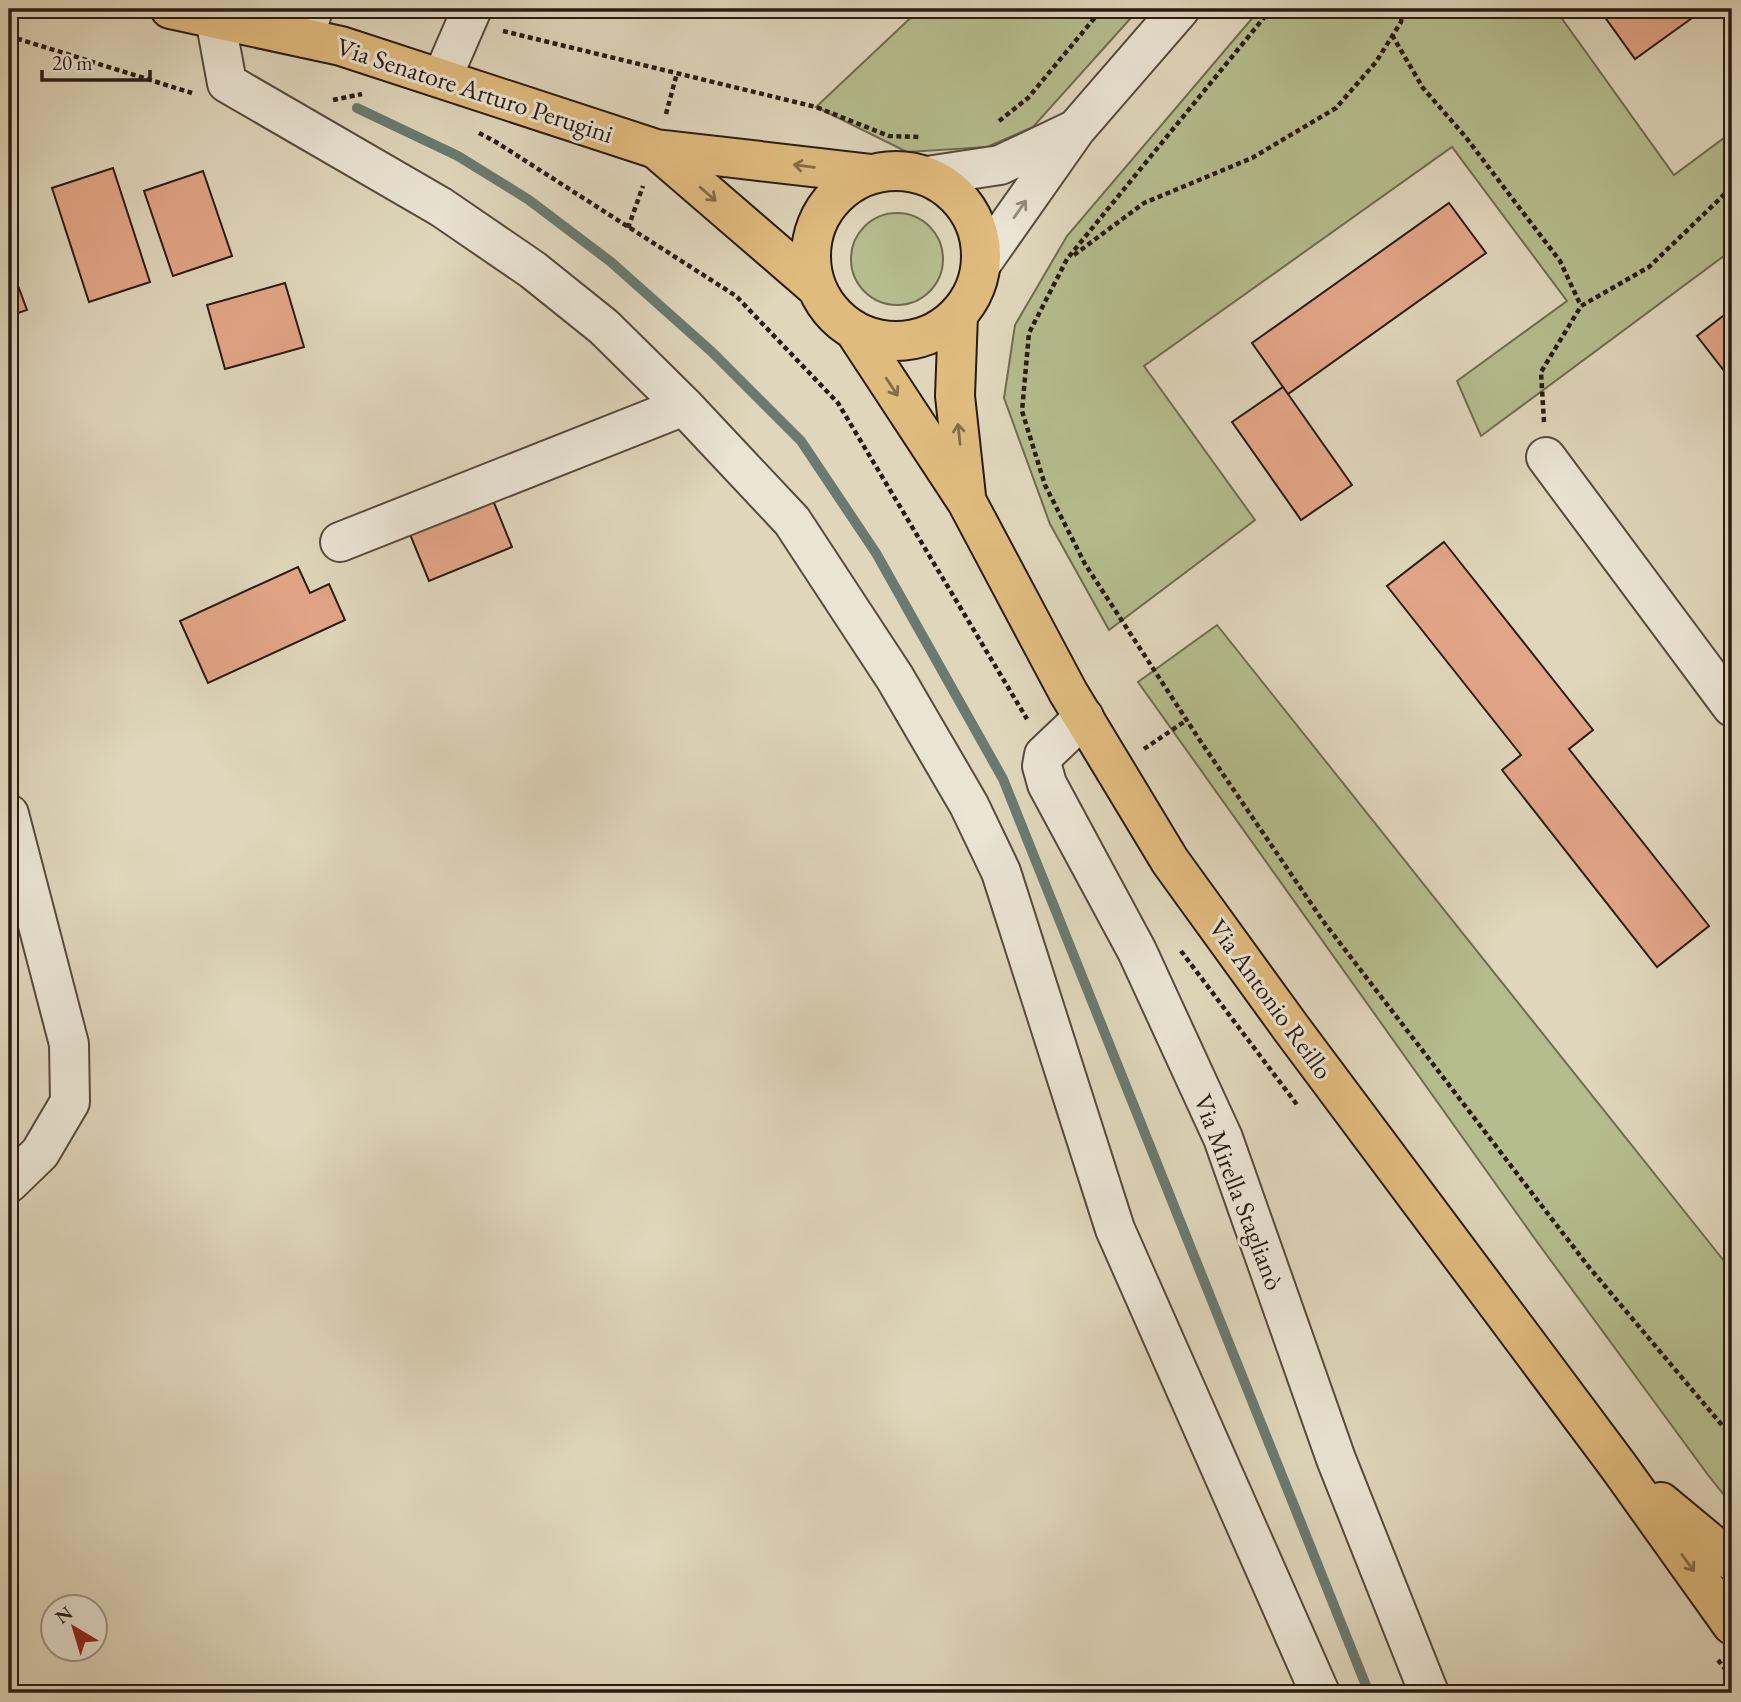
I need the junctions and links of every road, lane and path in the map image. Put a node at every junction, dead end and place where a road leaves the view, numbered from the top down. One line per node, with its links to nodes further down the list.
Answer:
1 (170, 9): 8 (main road, Via Senatore Arturo Perugini)
2 (414, 9): 7 (path)
3 (1102, 9): 12 (path)
4 (1180, 9): 13 (street)
5 (1271, 9): 19 (path)
6 (1403, 9): 10 (path)
7 (469, 15): 11 (street); 14 (path)
8 (215, 18): 9 (main road, Via Senatore Arturo Perugini); 25 (street)
9 (309, 23): 11 (main road, Via Senatore Arturo Perugini)
10 (1392, 35): 19 (path); 22 (path)
11 (442, 78): 15 (main road, Via Senatore Arturo Perugini)
12 (993, 127)
13 (1076, 129): 17 (street); 20 (street, one-way to 13)
14 (929, 138)
15 (656, 149): 16 (main road, Via Senatore Arturo Perugini, one-way to 15); 21 (main road, Via Senatore Arturo Perugini, one-way to 21)
16 (872, 174): 17 (main road); 21 (main road)
17 (927, 176): 20 (main road)
18 (1732, 187): 22 (path)
19 (1068, 259): 33 (path)
20 (981, 264): 23 (main road)
21 (817, 288): 24 (main road)
22 (1581, 306): 26 (path)
23 (958, 315): 24 (main road); 27 (main road, Via Antonio Reillo, one-way to 23)
24 (854, 330): 27 (main road, Via Antonio Reillo, one-way to 27)
25 (684, 406): 28 (street); 37 (street)
26 (1546, 457): 29 (street)
27 (967, 502): 30 (main road, Via Antonio Reillo)
28 (340, 542)
29 (1732, 707)
30 (1084, 717): 34 (main road, Via Antonio Reillo); 38 (street, Via Mirella Staglianò)
31 (9, 814): 32 (street)
32 (9, 1183)
33 (1732, 1437)
34 (1619, 1467): 35 (main road, Via Antonio Reillo); 36 (main road, Via Antonio Reillo, one-way to 36)
35 (1732, 1561)
36 (1732, 1625)
37 (1320, 1693)
38 (1430, 1693)

